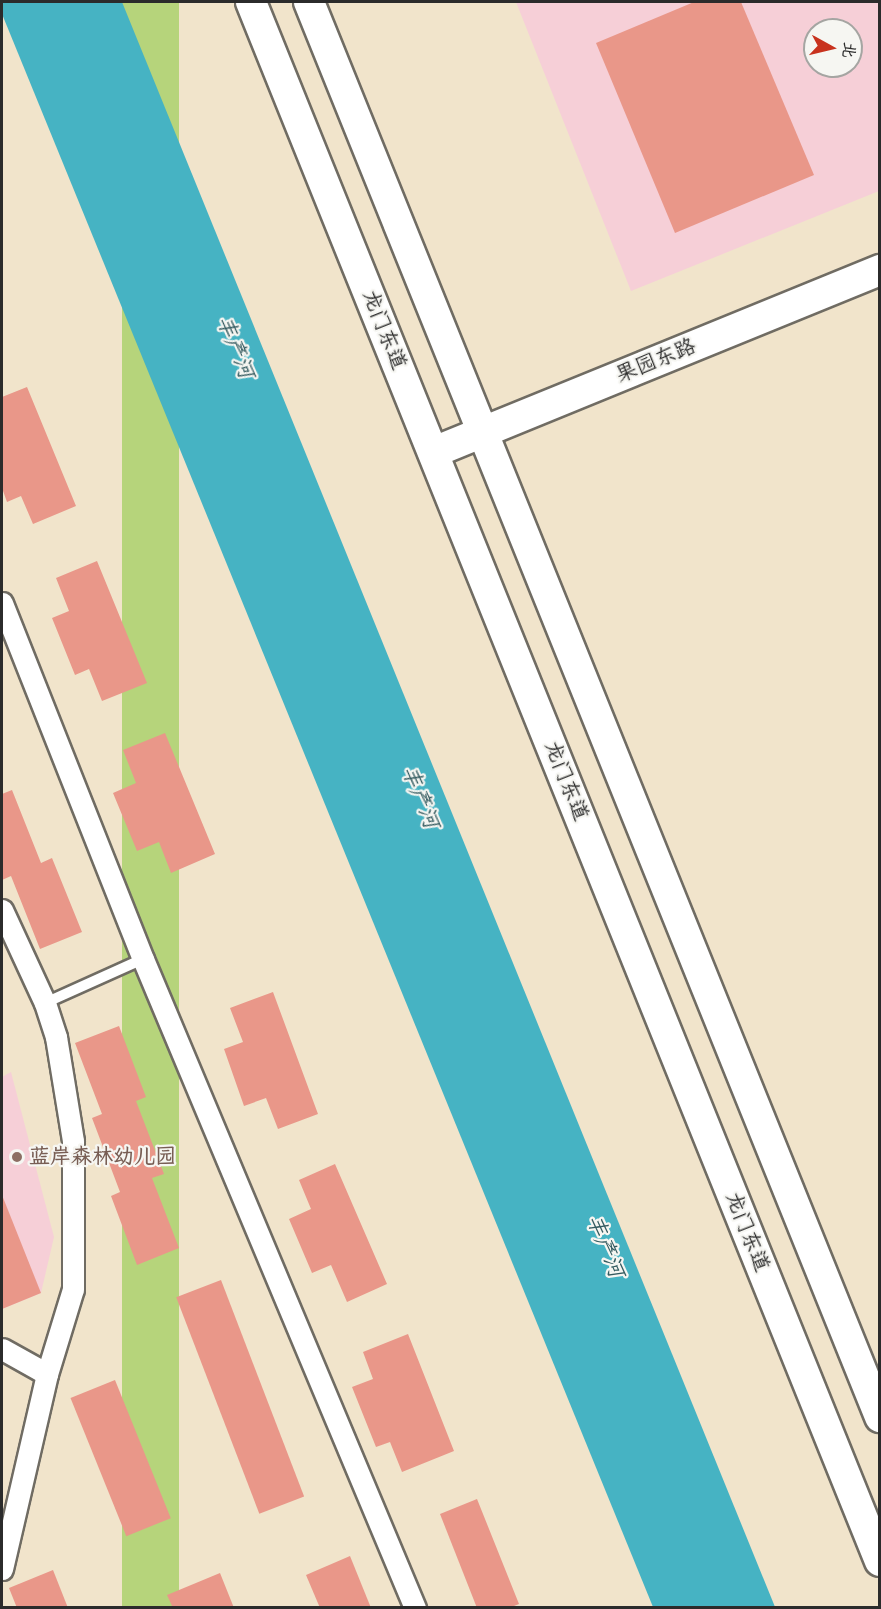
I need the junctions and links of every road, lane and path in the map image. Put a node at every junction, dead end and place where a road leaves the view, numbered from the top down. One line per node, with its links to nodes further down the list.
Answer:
1 (252, 2): 6 (main road, 龙门东道)
2 (309, 2): 5 (main road)
3 (879, 270): 5 (main road, 果园东路)
4 (879, 286): 5 (main road, 果园东路)
5 (485, 438): 6 (main road, 果园东路); 13 (main road)
6 (436, 459): 14 (main road, 龙门东道)
7 (2, 603): 9 (street)
8 (2, 910): 10 (street)
9 (143, 959): 10 (lane); 16 (street)
10 (45, 1003): 12 (street)
11 (2, 1349): 12 (street)
12 (47, 1374): 15 (street)
13 (879, 1417)
14 (879, 1561)
15 (2, 1569)
16 (415, 1608)

